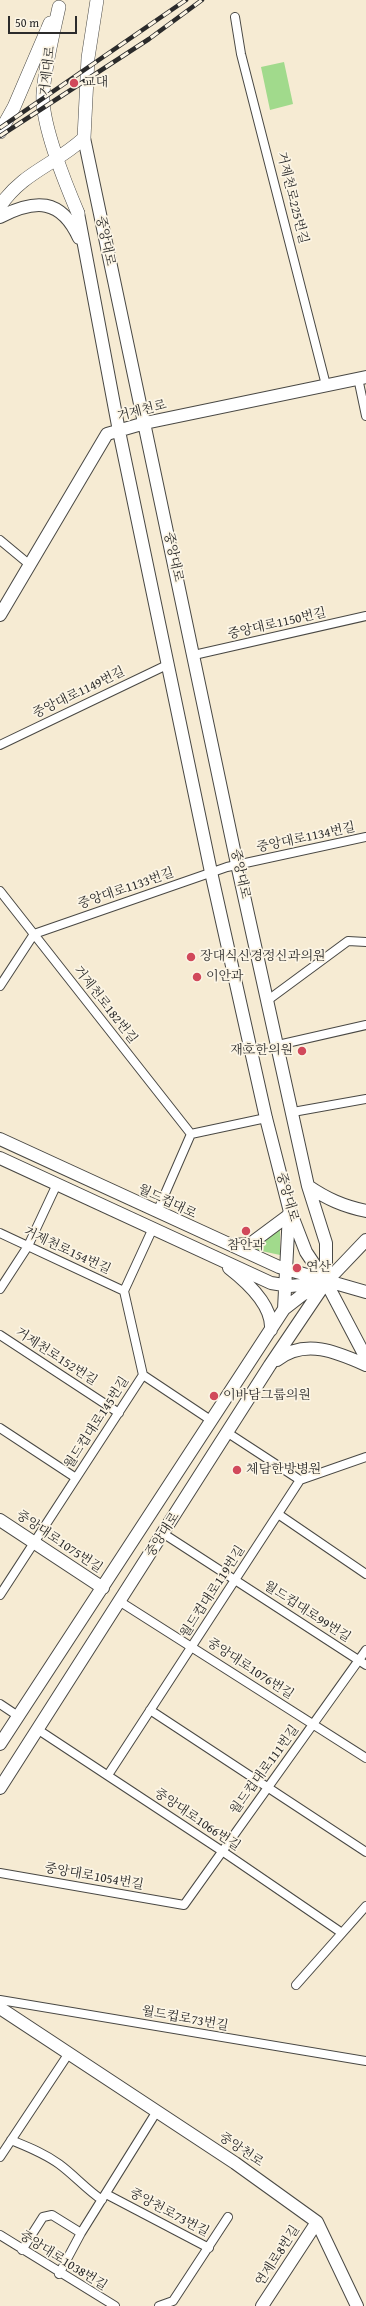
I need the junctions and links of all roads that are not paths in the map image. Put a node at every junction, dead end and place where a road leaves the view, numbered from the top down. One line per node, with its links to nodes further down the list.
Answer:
1 (97, 0): 5 (main road, 중앙대로)
2 (61, 3): 4 (main road, 거제대로); 6 (main road, 거제대로)
3 (235, 17): 12 (street, 거제천로225번길)
4 (0, 132)
5 (84, 138): 6 (main road); 14 (main road, 중앙대로)
6 (58, 158): 7 (main road); 8 (main road, 거제대로)
7 (0, 206)
8 (78, 214): 10 (main road, 중앙대로)
9 (0, 217): 10 (main road)
10 (88, 256): 15 (main road, 중앙대로)
11 (362, 378): 12 (main road, 거제천로); 13 (street)
12 (326, 385): 14 (main road, 거제천로)
13 (366, 416)
14 (145, 423): 15 (main road, 거제천로); 20 (main road, 중앙대로)
15 (120, 430): 17 (main road, 거제천로); 21 (main road, 중앙대로)
16 (0, 540): 17 (street)
17 (30, 565): 18 (main road, 거제천로)
18 (0, 615)
19 (366, 616): 20 (street, 중앙대로1150번길)
20 (194, 655): 24 (main road, 중앙대로)
21 (169, 664): 22 (street, 중앙대로1149번길); 25 (main road, 중앙대로)
22 (0, 744)
23 (366, 837): 24 (street, 중앙대로1134번길)
24 (232, 866): 25 (street, 중앙대로1133번길); 30 (main road, 중앙대로)
25 (211, 872): 27 (street, 중앙대로1133번길); 35 (main road, 중앙대로)
26 (0, 891): 27 (street, 거제천로182번길)
27 (34, 934): 29 (street); 36 (street, 거제천로182번길)
28 (366, 942): 30 (street)
29 (0, 986)
30 (268, 1000): 32 (main road, 중앙대로)
31 (366, 1025): 32 (street)
32 (278, 1045): 34 (main road, 중앙대로)
33 (366, 1099): 34 (street)
34 (293, 1112): 40 (main road, 중앙대로)
35 (266, 1118): 36 (street); 41 (main road, 중앙대로)
36 (192, 1134): 43 (street)
37 (0, 1139): 43 (main road, 월드컵대로)
38 (0, 1158): 39 (main road)
39 (57, 1184): 44 (main road); 48 (street)
40 (308, 1186): 42 (main road); 51 (main road, 중앙대로)
41 (289, 1211): 47 (main road); 50 (main road); 51 (main road, 중앙대로)
42 (366, 1211)
43 (157, 1212): 47 (main road, 월드컵대로)
44 (153, 1228): 49 (main road); 54 (street)
45 (0, 1233): 48 (street, 거제천로154번길)
46 (366, 1240): 51 (main road)
47 (228, 1245): 50 (main road, 월드컵대로)
48 (28, 1246): 53 (street); 54 (street, 거제천로154번길)
49 (213, 1255): 52 (main road); 57 (main road)
50 (286, 1269): 51 (main road, 월드컵대로); 52 (main road)
51 (326, 1282): 52 (main road); 55 (main road); 56 (main road, 중앙대로); 59 (main road); 60 (main road, 중앙대로)
52 (285, 1285): 56 (main road)
53 (0, 1289)
54 (124, 1291): 62 (street, 월드컵대로145번길)
55 (366, 1292)
56 (284, 1309): 57 (main road, 중앙대로)
57 (271, 1330): 64 (main road, 중앙대로)
58 (0, 1335): 63 (street, 거제천로152번길)
59 (366, 1358)
60 (270, 1365): 61 (main road); 66 (main road, 중앙대로)
61 (366, 1365)
62 (143, 1375): 63 (street, 월드컵대로145번길); 64 (street)
63 (119, 1413): 68 (street, 월드컵대로145번길)
64 (212, 1421): 76 (main road, 중앙대로)
65 (0, 1428): 68 (street)
66 (228, 1433): 69 (street); 72 (main road, 중앙대로)
67 (366, 1457): 69 (street)
68 (76, 1478): 73 (street, 월드컵대로145번길)
69 (300, 1480): 70 (street, 월드컵대로119번길)
70 (278, 1514): 74 (street); 75 (street, 월드컵대로119번길)
71 (0, 1520): 73 (main road, 중앙대로1075번길)
72 (164, 1534): 75 (street, 월드컵대로99번길); 78 (main road, 중앙대로)
73 (34, 1543): 76 (main road, 중앙대로1075번길); 77 (street, 월드컵대로145번길)
74 (366, 1574)
75 (235, 1580): 79 (street, 월드컵대로119번길); 81 (street, 월드컵대로99번길)
76 (102, 1588): 84 (main road, 중앙대로)
77 (0, 1595)
78 (119, 1601): 79 (street, 중앙대로1076번길); 86 (main road, 중앙대로)
79 (192, 1646): 83 (street, 월드컵대로119번길); 85 (street, 중앙대로1076번길)
80 (366, 1650): 81 (street, 월드컵대로111번길)
81 (362, 1662): 85 (street, 월드컵대로111번길)
82 (0, 1704): 84 (street)
83 (150, 1710): 89 (street, 월드컵대로119번길); 91 (street)
84 (18, 1716): 87 (main road, 중앙대로)
85 (313, 1724): 88 (street, 중앙대로1076번길); 91 (street, 월드컵대로111번길)
86 (37, 1729): 89 (street, 중앙대로1066번길); 90 (main road, 중앙대로)
87 (0, 1744)
88 (366, 1758)
89 (108, 1775): 92 (street, 중앙대로1066번길)
90 (0, 1788)
91 (268, 1788): 92 (street, 월드컵대로111번길); 93 (street)
92 (222, 1851): 95 (street, 월드컵대로111번길); 97 (street, 중앙대로1066번길)
93 (366, 1852)
94 (0, 1874): 95 (street, 중앙대로1054번길)
95 (184, 1904)
96 (366, 1906): 97 (street)
97 (342, 1933): 98 (street)
98 (296, 1985)
99 (0, 2000): 102 (street, 월드컵로73번길)
100 (0, 2008): 101 (main road, 중앙천로)
101 (69, 2053): 103 (main road, 중앙천로); 104 (street)
102 (366, 2061)
103 (157, 2111): 106 (street, 중앙천로73번길); 108 (main road, 중앙천로)
104 (11, 2140): 105 (street); 106 (street)
105 (0, 2157)
106 (104, 2197): 109 (street, 중앙천로73번길); 111 (street, 중앙천로73번길)
107 (228, 2217): 111 (street, 중앙천로73번길)
108 (317, 2222): 116 (main road, 연제로8번길); 117 (main road, 중앙천로)
109 (81, 2233): 112 (street); 113 (street, 중앙천로73번길)
110 (0, 2235): 112 (street, 중앙대로1038번길)
111 (209, 2248): 115 (street)
112 (22, 2250): 113 (street, 중앙대로1038번길)
113 (59, 2274): 114 (street, 중앙대로1038번길)
114 (115, 2306)
115 (159, 2306)
116 (262, 2306)
117 (357, 2306)

